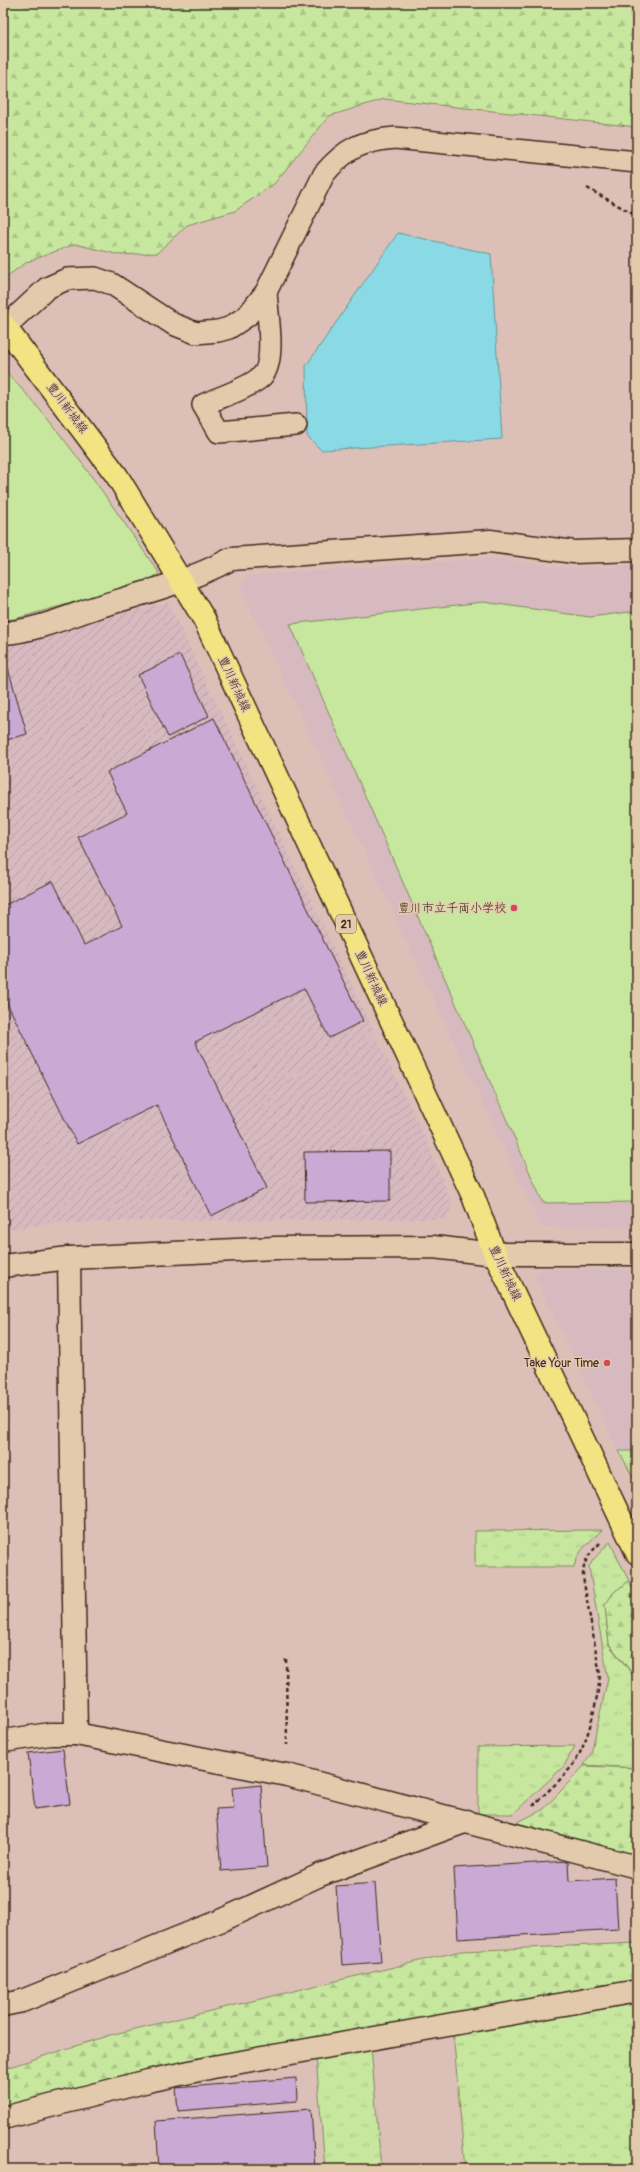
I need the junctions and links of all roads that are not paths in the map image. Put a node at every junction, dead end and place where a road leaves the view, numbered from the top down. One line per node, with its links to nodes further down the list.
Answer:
1 (637, 162): 2 (lane)
2 (266, 292): 3 (lane); 4 (lane)
3 (4, 325): 6 (main road, 豊川新城線 / 21)
4 (296, 425)
5 (637, 550): 6 (street)
6 (182, 581): 7 (street); 8 (main road, 豊川新城線 / 21)
7 (3, 633)
8 (495, 1254): 9 (street); 10 (street); 12 (main road, 豊川新城線 / 21)
9 (637, 1254)
10 (69, 1258): 11 (street); 13 (street)
11 (3, 1266)
12 (637, 1553)
13 (76, 1734): 14 (street); 15 (street)
14 (3, 1741)
15 (467, 1821): 16 (street); 18 (street)
16 (637, 1867)
17 (637, 1991): 19 (street)
18 (3, 2005)
19 (3, 2118)

